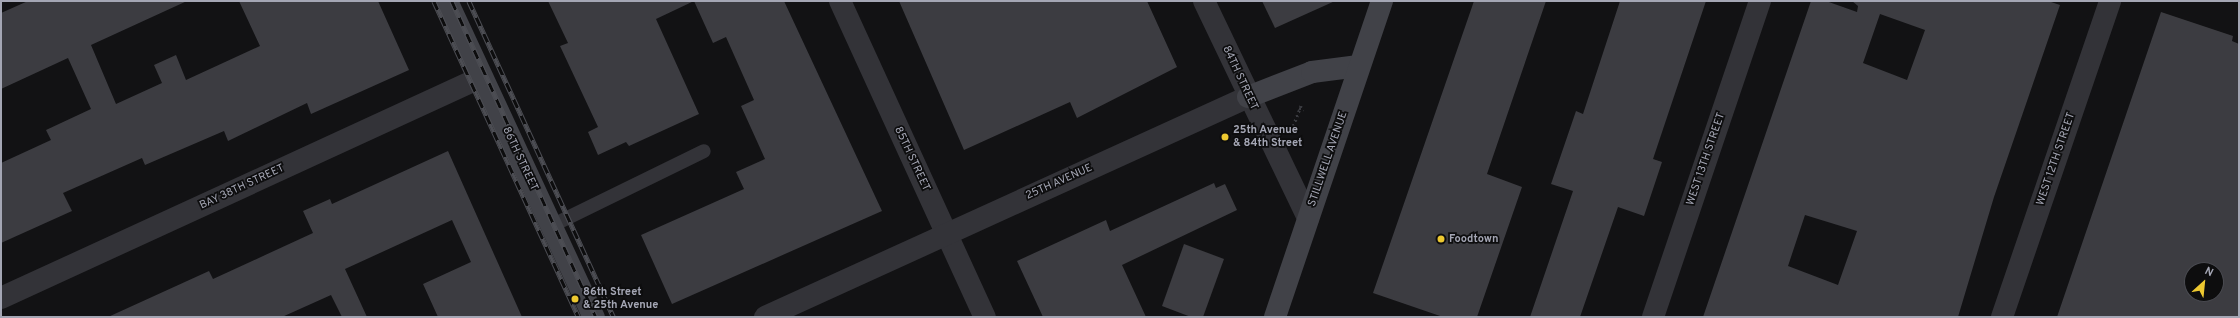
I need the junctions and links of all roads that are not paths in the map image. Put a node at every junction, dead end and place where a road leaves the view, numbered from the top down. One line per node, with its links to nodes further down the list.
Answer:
1 (447, 1): 8 (main road, 86TH STREET)
2 (840, 1): 13 (street, 85TH STREET)
3 (1204, 1): 9 (street, 84TH STREET)
4 (1382, 1): 7 (main road, STILLWELL AVENUE)
5 (1760, 1): 19 (street, WEST 13TH STREET)
6 (2110, 1): 20 (street, WEST 12TH STREET)
7 (1359, 66): 9 (main road, 25TH AVENUE); 11 (main road, STILLWELL AVENUE)
8 (482, 77): 12 (main road, 86TH STREET); 14 (street, BAY 38TH STREET)
9 (1248, 96): 11 (street, 84TH STREET); 13 (street, 25TH AVENUE)
10 (704, 151): 12 (lane)
11 (1308, 218): 18 (main road, STILLWELL AVENUE)
12 (551, 226): 15 (main road, 86TH STREET)
13 (946, 234): 16 (street, 25TH AVENUE); 17 (street, 85TH STREET)
14 (1, 298)
15 (594, 317)
16 (765, 317)
17 (985, 317)
18 (1275, 317)
19 (1653, 317)
20 (2002, 317)

